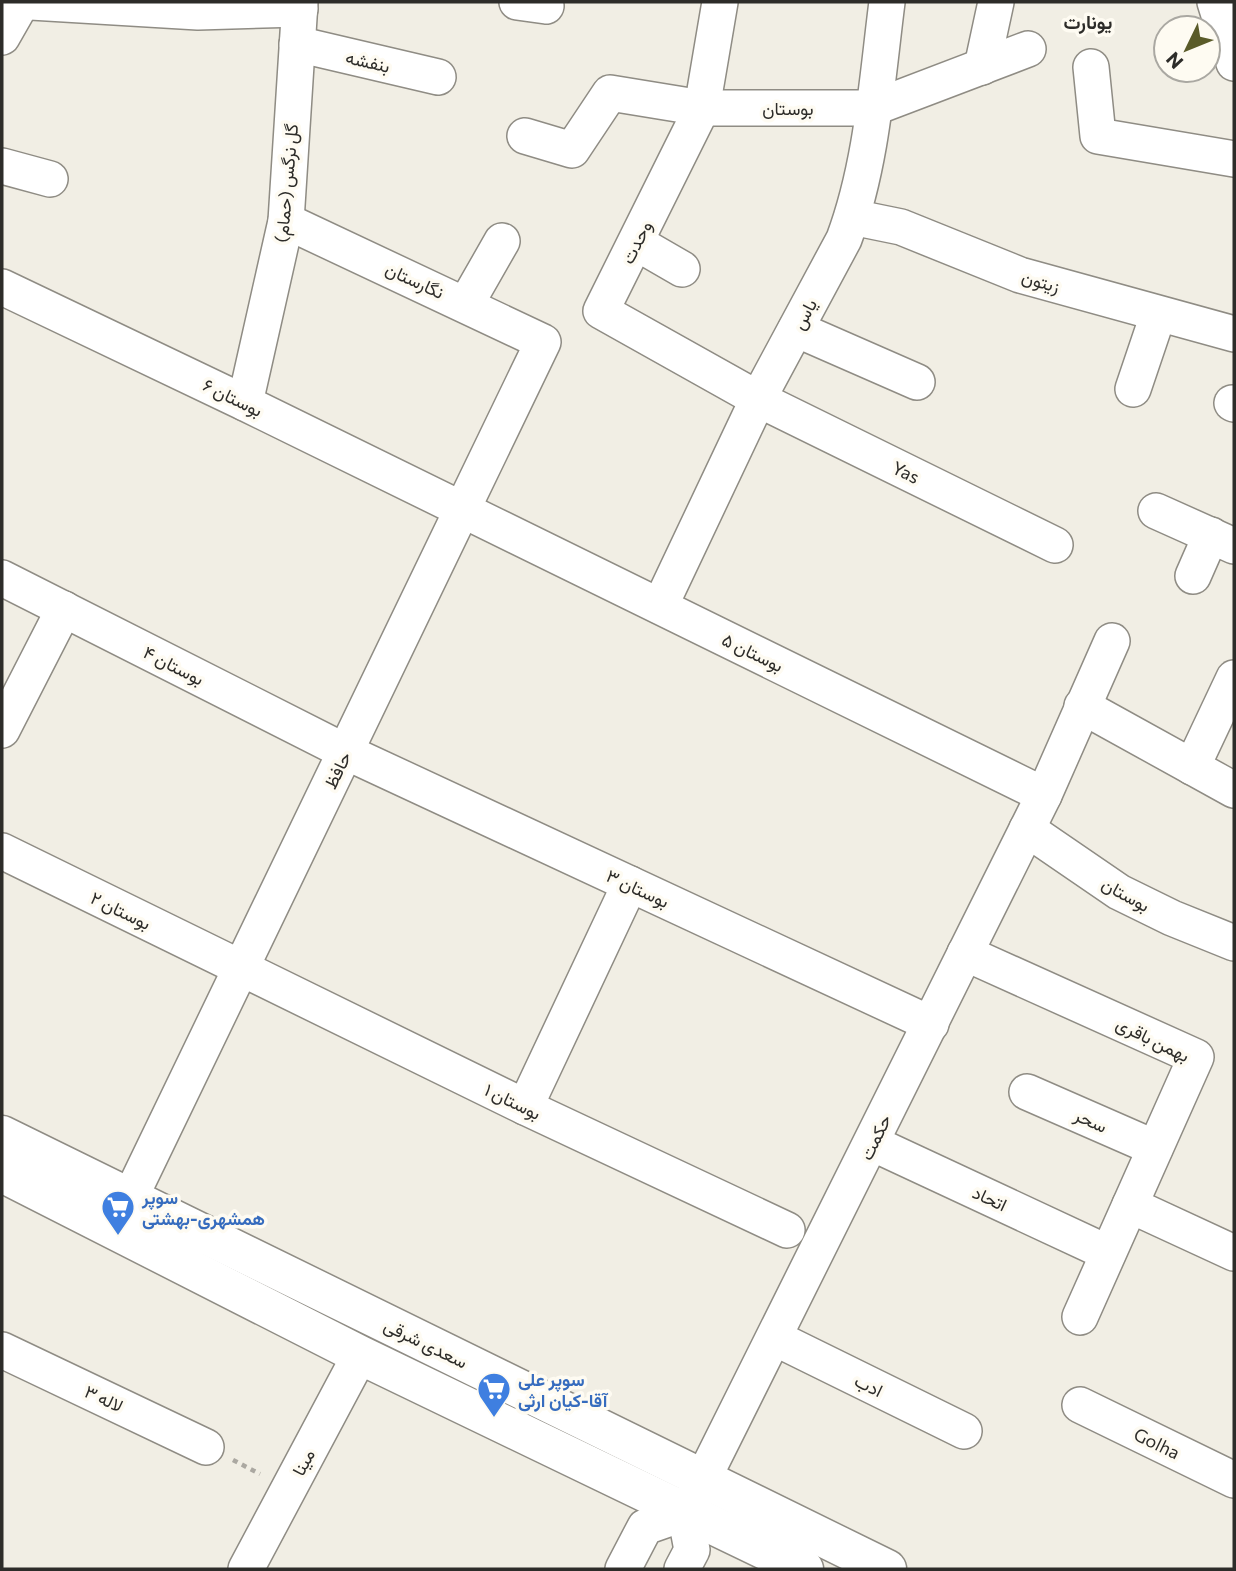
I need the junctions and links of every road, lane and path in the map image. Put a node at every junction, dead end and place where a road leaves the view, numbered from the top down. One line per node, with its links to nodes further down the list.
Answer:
1 (22, 2): 8 (street)
2 (31, 2): 7 (street)
3 (719, 2): 15 (street, وحدت)
4 (887, 2): 16 (street, یاس)
5 (996, 2): 12 (street)
6 (1215, 2): 11 (street)
7 (300, 5): 9 (street, گل نرگس (حمام))
8 (2, 37)
9 (297, 44): 14 (street, بنفشه); 22 (street, گل نرگس (حمام))
10 (1028, 49): 12 (street)
11 (1234, 63)
12 (982, 67): 16 (street)
13 (1091, 67): 18 (street)
14 (438, 77)
15 (702, 108): 16 (street, بوستان); 17 (street, بوستان); 24 (street, وحدت)
16 (873, 108): 21 (street, یاس)
17 (525, 135)
18 (1234, 159)
19 (2, 166): 20 (street)
20 (50, 179)
21 (852, 217): 28 (street, زیتون); 29 (street, یاس)
22 (286, 221): 27 (street, نگارستان); 35 (street, گل نرگس (حمام))
23 (502, 241): 27 (street)
24 (637, 243): 25 (street); 34 (street, وحدت)
25 (682, 268)
26 (2, 288): 35 (street, بوستان ۶)
27 (466, 304): 31 (street, نگارستان)
28 (1158, 315): 30 (street, زیتون); 33 (street)
29 (796, 329): 32 (street); 34 (street, یاس)
30 (1234, 334)
31 (543, 342): 36 (street, حافظ)
32 (917, 382)
33 (1133, 389)
34 (758, 399): 39 (street, Yas); 42 (street, یاس)
35 (245, 403): 36 (street, بوستان ۶)
36 (462, 510): 42 (street, بوستان ۵); 48 (street, حافظ)
37 (1156, 511): 38 (street)
38 (1222, 540): 40 (street)
39 (1055, 545)
40 (1193, 576)
41 (2, 578): 43 (street, بوستان ۴)
42 (660, 606): 51 (street, بوستان ۵)
43 (64, 609): 47 (street); 48 (street, بوستان ۴)
44 (1112, 641): 46 (street, حکمت)
45 (1234, 678): 49 (street)
46 (1082, 706): 49 (street); 51 (street, حکمت)
47 (2, 730)
48 (346, 752): 54 (street, بوستان ۳); 57 (street, حافظ)
49 (1192, 767): 50 (street)
50 (1234, 790)
51 (1044, 794): 52 (street, حکمت)
52 (1027, 829): 55 (street, بوستان); 56 (street, حکمت)
53 (2, 851): 57 (street, بوستان ۲)
54 (630, 884): 58 (street, بوستان ۳); 60 (street)
55 (1234, 943)
56 (965, 953): 58 (street, حکمت); 63 (street, بهمن باقری)
57 (241, 968): 60 (street, بوستان ۱); 65 (street, حافظ)
58 (931, 1024): 62 (street, حکمت)
59 (1027, 1093): 63 (street, سحر)
60 (525, 1107): 67 (street, بوستان ۱)
61 (2, 1135): 65 (main road, سعدی شرقی)
62 (872, 1143): 68 (street, اتحاد); 71 (street, حکمت)
63 (1155, 1148): 66 (street, بهمن باقری)
64 (2, 1173): 73 (main road)
65 (130, 1198): 77 (main road, سعدی شرقی)
66 (1130, 1205): 68 (street, بهمن باقری); 69 (street)
67 (787, 1230)
68 (1108, 1253): 70 (street, بهمن باقری)
69 (1234, 1253)
70 (1080, 1317)
71 (775, 1338): 75 (street, ادب); 77 (street, حکمت)
72 (2, 1350): 76 (street, لاله ۳)
73 (360, 1355): 79 (street, مینا); 80 (main road)
74 (1080, 1405): 78 (street, Golha)
75 (964, 1431)
76 (206, 1447): 79 (path)
77 (705, 1480): 80 (street, حکمت); 85 (main road, سعدی شرقی)
78 (1234, 1480)
79 (289, 1488): 81 (street, مینا)
80 (685, 1513): 82 (street); 83 (street); 84 (main road)
81 (246, 1569)
82 (623, 1569)
83 (682, 1569)
84 (804, 1569)
85 (887, 1569)

